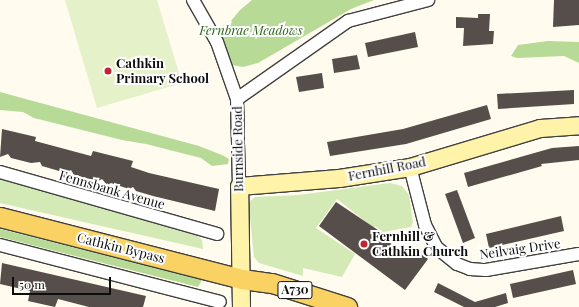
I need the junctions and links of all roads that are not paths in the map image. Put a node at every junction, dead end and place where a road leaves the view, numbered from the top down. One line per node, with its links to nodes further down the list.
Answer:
1 (193, 0): 3 (street, Burnside Road)
2 (428, 0): 3 (street)
3 (237, 99): 7 (street, Burnside Road)
4 (579, 124): 5 (street, Fernhill Road)
5 (410, 167): 7 (street, Fernhill Road); 11 (street, Neilvaig Drive)
6 (0, 172): 9 (street, Fennsbank Avenue)
7 (239, 186): 12 (street, Burnside Road)
8 (0, 218): 12 (main road, Cathkin Bypass / A730)
9 (217, 234)
10 (0, 245): 13 (street)
11 (579, 254)
12 (242, 279): 14 (street, Burnside Road); 15 (main road, A730)
13 (220, 302)
14 (241, 307)
15 (347, 307)

